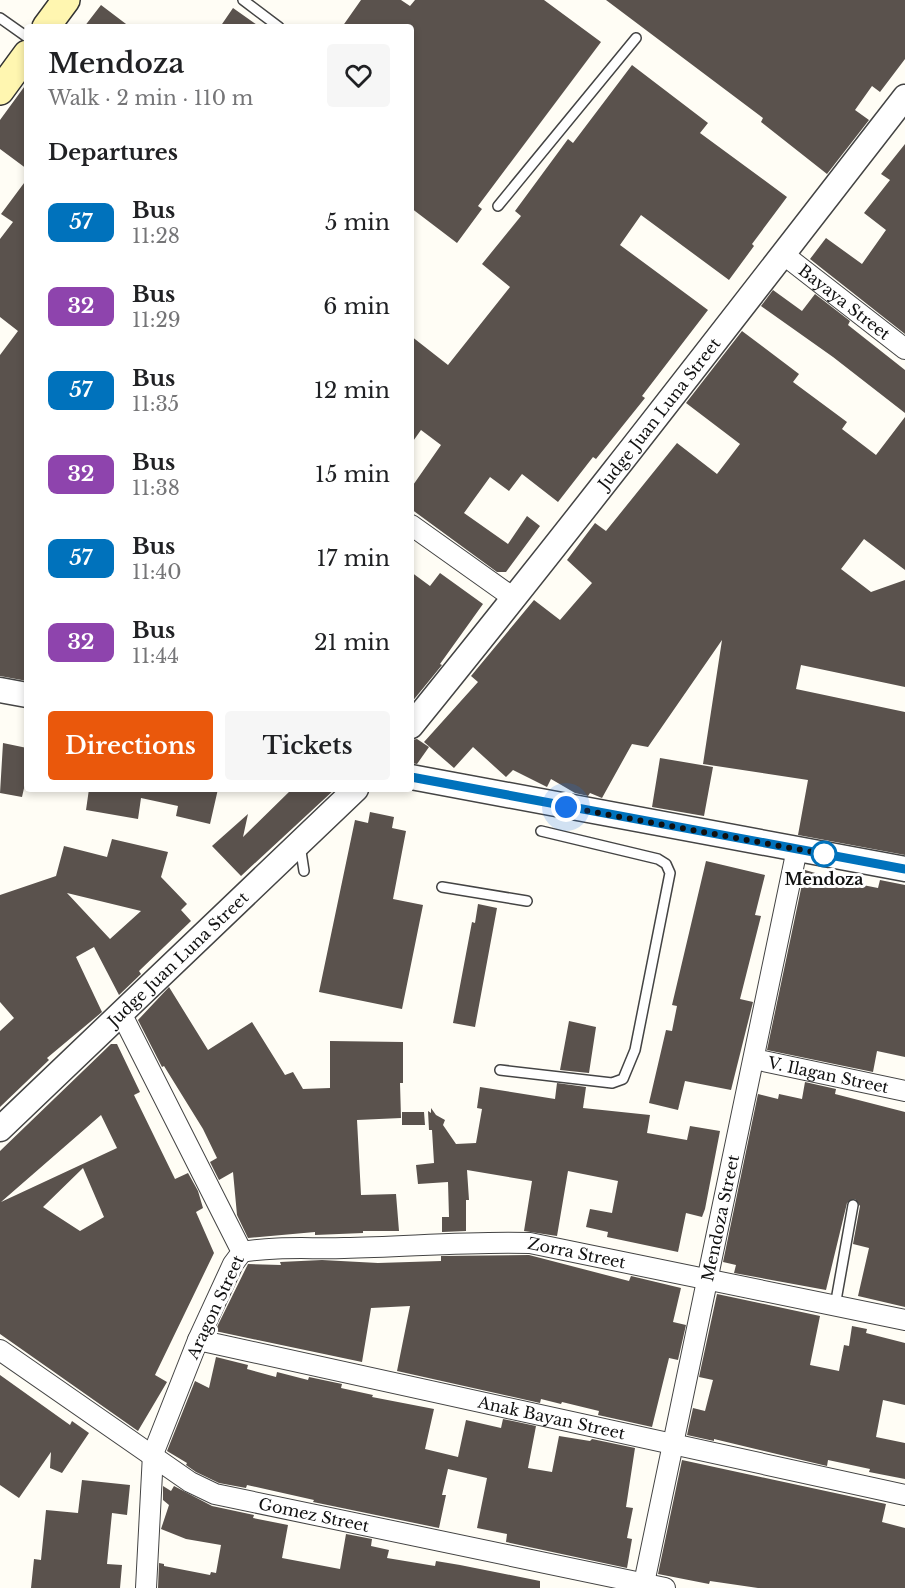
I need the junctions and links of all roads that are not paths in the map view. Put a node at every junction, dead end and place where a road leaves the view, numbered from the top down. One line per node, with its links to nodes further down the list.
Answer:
1 (243, 0): 3 (lane)
2 (0, 18): 5 (lane)
3 (275, 24)
4 (636, 38): 9 (lane)
5 (24, 52)
6 (24, 58): 7 (main road)
7 (0, 91)
8 (905, 97): 10 (street, Judge Juan Luna Street)
9 (498, 206)
10 (783, 254): 11 (street, Bayaya Street); 13 (street, Judge Juan Luna Street)
11 (905, 349)
12 (414, 527): 13 (street)
13 (515, 599): 16 (street, Judge Juan Luna Street)
14 (0, 690): 15 (street)
15 (24, 694)
16 (414, 722)
17 (414, 778): 21 (street)
18 (353, 792): 20 (street, Judge Juan Luna Street)
19 (541, 831): 28 (lane)
20 (300, 842): 23 (lane); 26 (street, Judge Juan Luna Street)
21 (797, 849): 22 (street); 27 (street, Mendoza Street)
22 (905, 869)
23 (304, 871)
24 (442, 887): 25 (lane)
25 (527, 901)
26 (121, 1013): 30 (street, Judge Juan Luna Street); 32 (street, Aragon Street)
27 (753, 1059): 29 (street, V. Ilagan Street); 33 (street, Mendoza Street)
28 (500, 1070)
29 (905, 1091)
30 (0, 1129)
31 (854, 1205): 34 (lane)
32 (242, 1252): 33 (street, Zorra Street); 36 (street, Aragon Street)
33 (708, 1279): 34 (street, Zorra Street); 38 (street, Mendoza Street)
34 (836, 1306): 35 (street, Zorra Street)
35 (905, 1320)
36 (198, 1340): 38 (street, Anak Bayan Street); 39 (street, Aragon Street)
37 (0, 1350): 39 (street, Gomez Street)
38 (673, 1444): 40 (street, Anak Bayan Street); 41 (street, Mendoza Street)
39 (153, 1454): 41 (street, Gomez Street); 42 (street, Aragon Street)
40 (905, 1495)
41 (643, 1586): 43 (street, Gomez Street)
42 (146, 1588)
43 (665, 1588)

